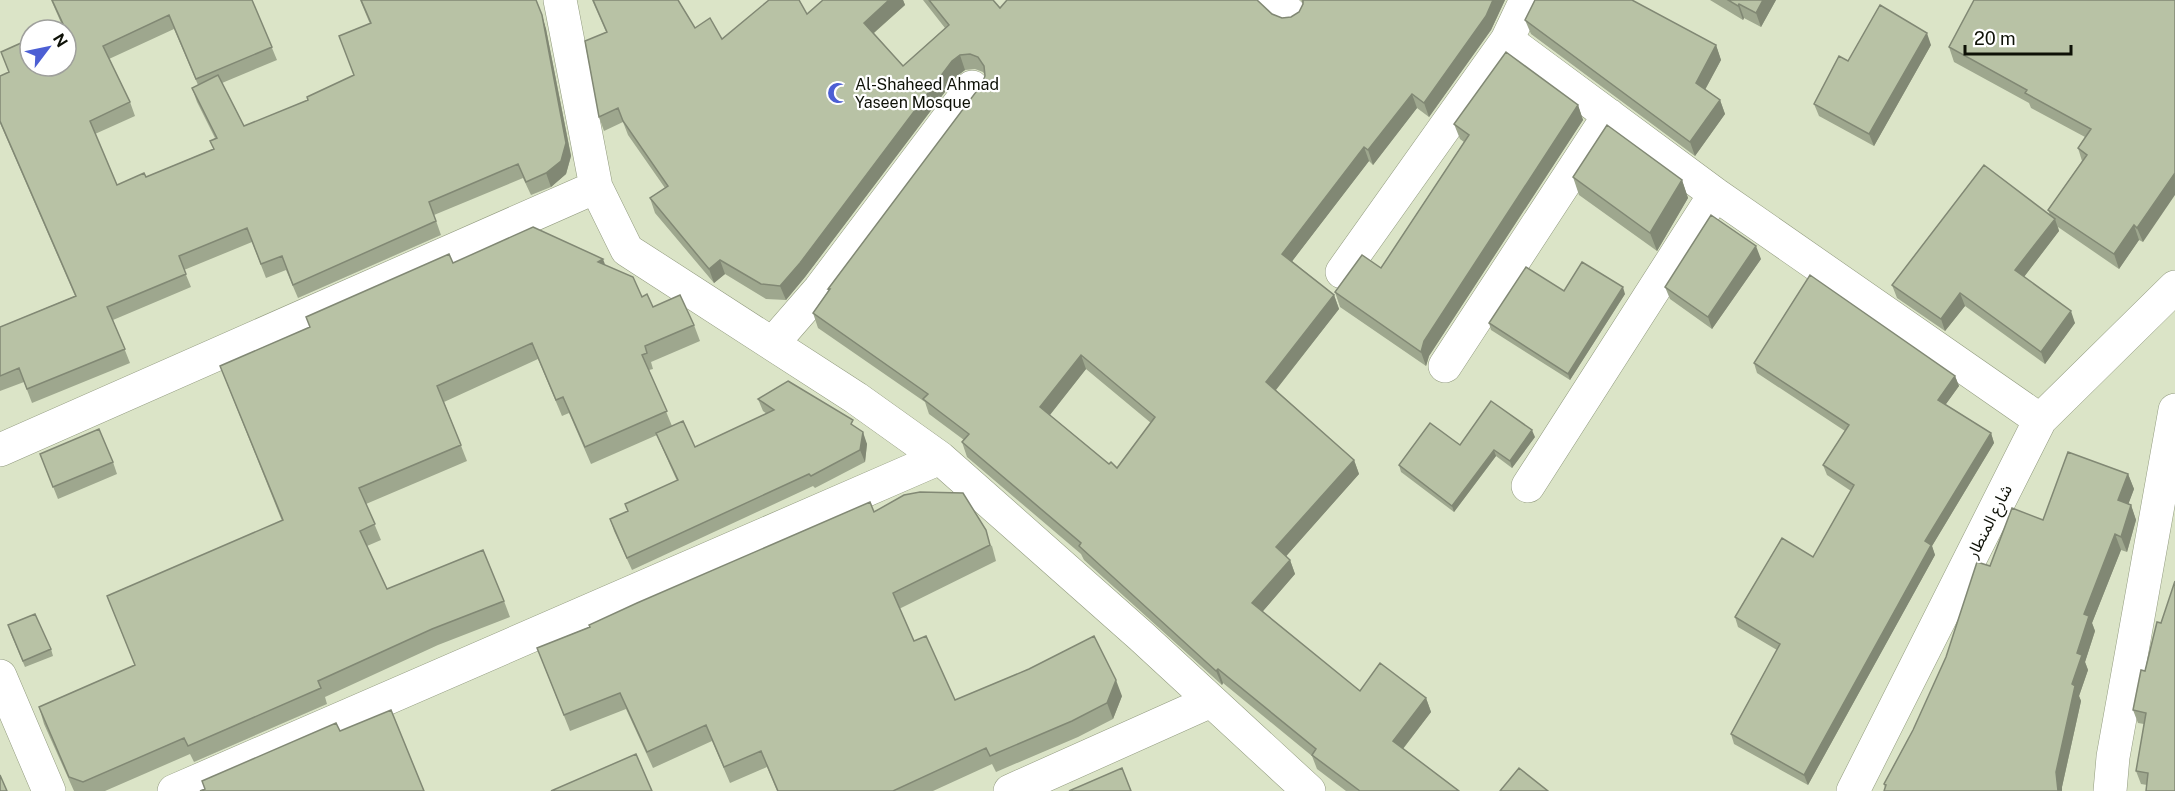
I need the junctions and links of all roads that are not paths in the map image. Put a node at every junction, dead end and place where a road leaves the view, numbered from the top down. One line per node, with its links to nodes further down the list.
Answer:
1 (560, 0): 6 (street)
2 (1526, 0): 3 (street)
3 (1507, 40): 5 (street); 8 (street)
4 (972, 87): 10 (street)
5 (1609, 115): 7 (street); 11 (street)
6 (596, 187): 10 (street); 14 (street)
7 (1715, 194): 13 (street); 16 (street)
8 (1342, 272)
9 (2175, 287): 13 (street, شارع المنطار)
10 (773, 343): 15 (street)
11 (1445, 366)
12 (2174, 413): 24 (street)
13 (2040, 420): 23 (street, شارع المنطار)
14 (0, 450)
15 (940, 458): 18 (street); 20 (street)
16 (1528, 486)
17 (0, 676): 19 (street)
18 (1212, 700): 21 (street); 22 (street)
19 (49, 791)
20 (174, 791)
21 (1010, 791)
22 (1309, 791)
23 (1853, 791)
24 (2110, 791)

